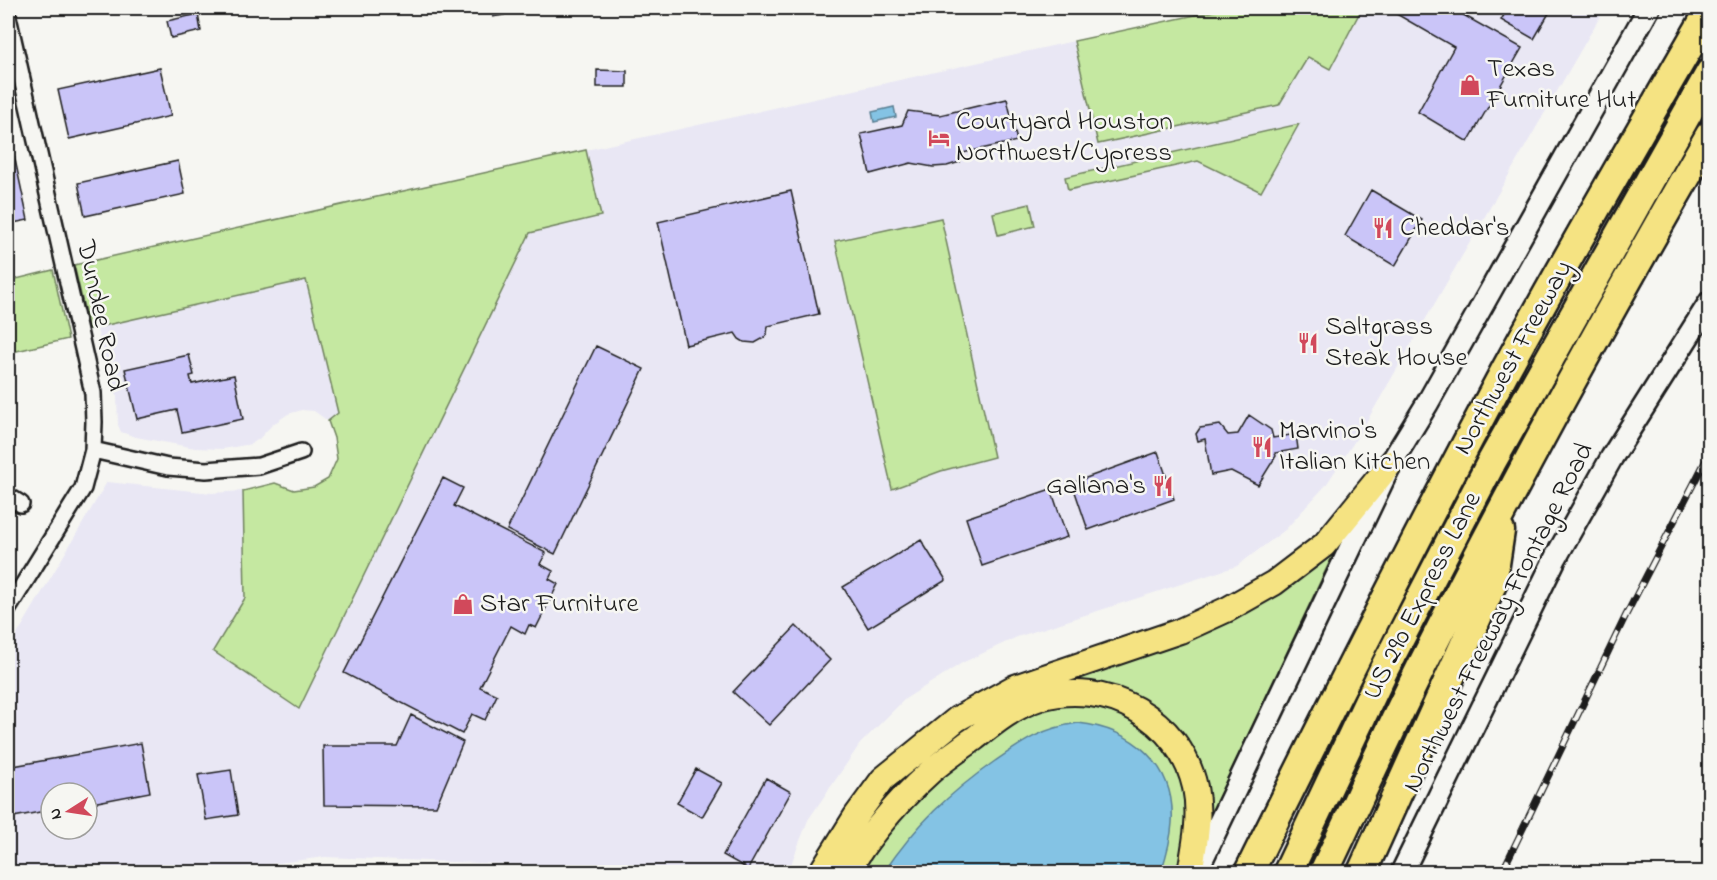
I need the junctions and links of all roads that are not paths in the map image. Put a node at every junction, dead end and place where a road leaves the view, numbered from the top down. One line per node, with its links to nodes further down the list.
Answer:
1 (1649, 8): 9 (main road)
2 (1710, 10): 18 (highway, Northwest Freeway)
3 (8, 17): 7 (street, Dundee Road)
4 (1710, 73): 19 (highway, US 290 Express Lane)
5 (1710, 135): 12 (highway)
6 (1710, 302): 22 (main road, Northwest Freeway Frontage Road)
7 (93, 450): 8 (street); 13 (street, Dundee Road)
8 (301, 452)
9 (1391, 463): 14 (main road); 17 (main road)
10 (8, 496): 11 (street)
11 (21, 504)
12 (1504, 508): 20 (highway); 21 (highway)
13 (8, 609)
14 (821, 873)
15 (849, 873): 16 (main road)
16 (1190, 873)
17 (1196, 873)
18 (1249, 873)
19 (1288, 873)
20 (1324, 873)
21 (1362, 873)
22 (1402, 873)

